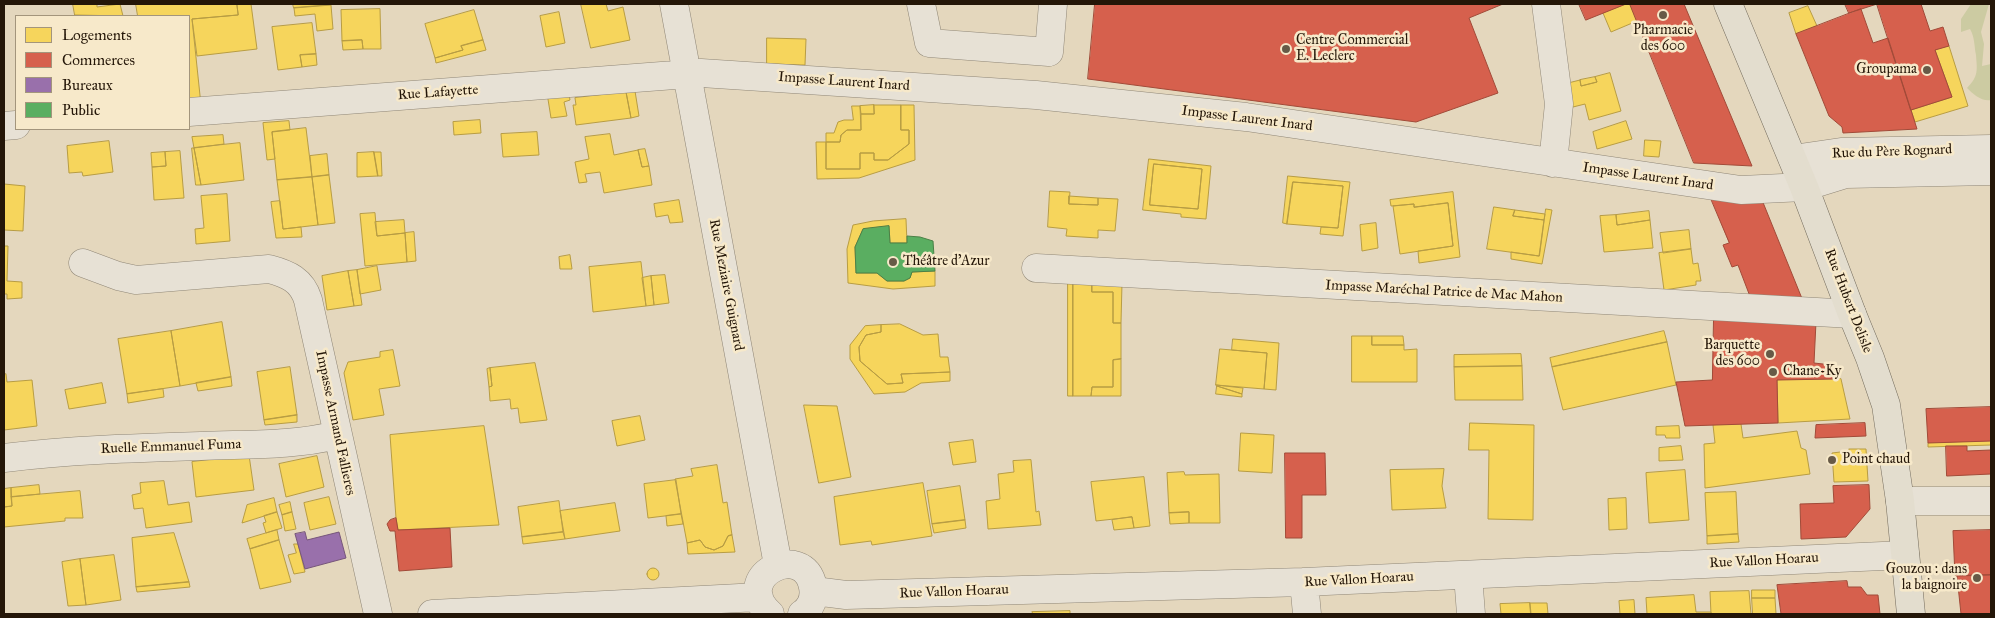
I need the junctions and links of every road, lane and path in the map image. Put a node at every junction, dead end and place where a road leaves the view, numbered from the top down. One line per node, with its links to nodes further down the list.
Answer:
1 (674, 4): 6 (street, Rue Meziaire Guignard)
2 (921, 4): 3 (street)
3 (1053, 4)
4 (1546, 4): 10 (street)
5 (1728, 4): 9 (main road, Rue Hubert Delisle)
6 (687, 74): 7 (street, Rue Lafayette); 10 (street, Impasse Laurent Inard); 21 (street, Rue Meziaire Guignard)
7 (190, 112)
8 (1991, 149): 9 (street, Rue du Père Rognard)
9 (1793, 159): 12 (main road, Rue Hubert Delisle)
10 (1553, 163): 12 (street, Impasse Laurent Inard)
11 (1991, 171): 12 (street, Rue du Père Rognard)
12 (1804, 187): 15 (main road, Rue Hubert Delisle)
13 (83, 262): 16 (street, Impasse Armand Fallieres)
14 (1036, 268): 15 (street, Impasse Maréchal Patrice de Mac Mahon)
15 (1852, 314): 18 (main road, Rue Hubert Delisle)
16 (337, 435): 17 (street, Ruelle Emmanuel Fuma); 26 (street, Impasse Armand Fallieres)
17 (4, 458)
18 (1900, 501): 19 (street); 20 (main road, Rue Hubert Delisle)
19 (1991, 501)
20 (1905, 555): 22 (street, Rue Vallon Hoarau); 30 (main road, Rue Hubert Delisle)
21 (778, 565): 24 (street); 25 (street)
22 (1468, 575): 23 (street, Rue Vallon Hoarau); 29 (street)
23 (1304, 582): 24 (street, Rue Vallon Hoarau); 28 (street)
24 (808, 603)
25 (764, 605): 27 (street)
26 (378, 614)
27 (432, 614)
28 (1307, 614)
29 (1471, 614)
30 (1910, 614)

